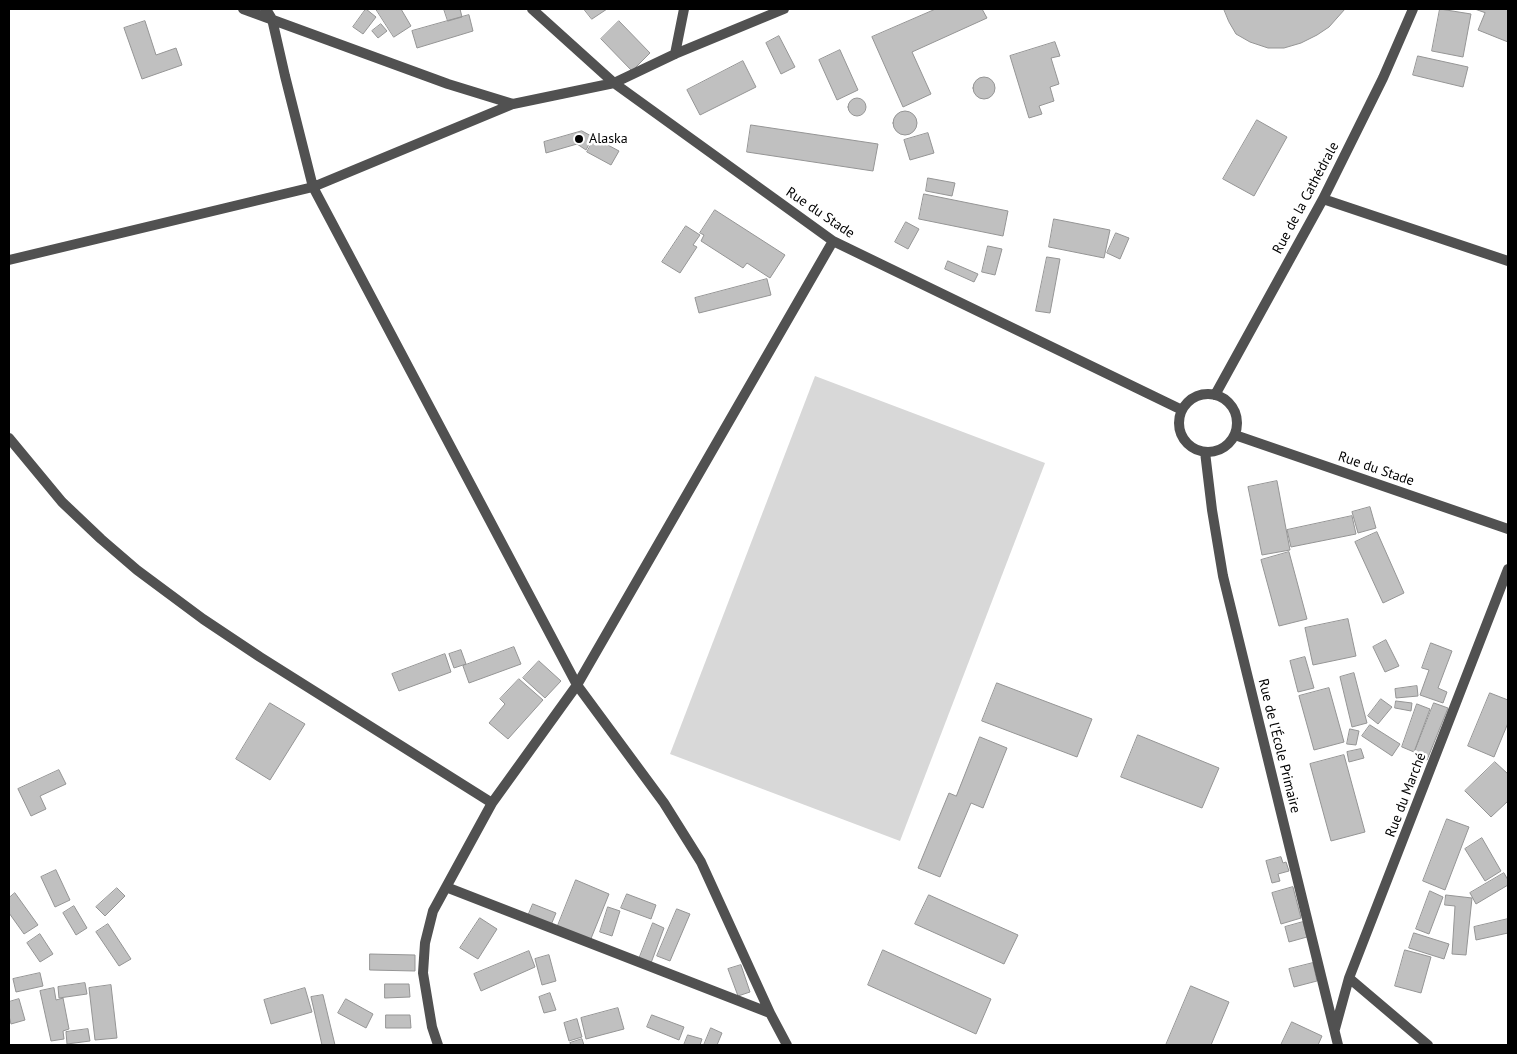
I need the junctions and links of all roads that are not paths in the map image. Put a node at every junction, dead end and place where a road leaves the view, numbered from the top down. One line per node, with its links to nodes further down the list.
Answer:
1 (243, 9): 7 (street)
2 (266, 9): 7 (street)
3 (532, 9): 9 (street, Rue du Stade)
4 (684, 9): 8 (street)
5 (784, 9): 8 (street)
6 (1413, 9): 12 (street, Rue de la Cathédrale)
7 (272, 20): 10 (street); 11 (street)
8 (675, 54): 9 (street)
9 (614, 83): 10 (street); 13 (street, Rue du Stade)
10 (512, 104): 11 (street)
11 (313, 187): 14 (street); 23 (street)
12 (1322, 198): 15 (street); 16 (street, Rue de la Cathédrale)
13 (833, 241): 17 (street, Rue du Stade); 23 (street)
14 (9, 260)
15 (1508, 261)
16 (1215, 395): 17 (street); 18 (street)
17 (1182, 410): 20 (street)
18 (1235, 435): 20 (street); 21 (street, Rue du Stade)
19 (9, 438): 24 (street)
20 (1205, 452): 28 (street, Rue de l'École Primaire)
21 (1508, 529)
22 (1508, 569): 26 (street, Rue du Marché)
23 (577, 685): 24 (street); 27 (street)
24 (492, 803): 25 (street)
25 (446, 887): 27 (street); 29 (street)
26 (1349, 978): 28 (street, Rue du Marché); 32 (street)
27 (770, 1013): 30 (street)
28 (1334, 1032): 31 (street, Rue de l'École Primaire)
29 (438, 1045)
30 (787, 1045)
31 (1338, 1045)
32 (1428, 1045)

